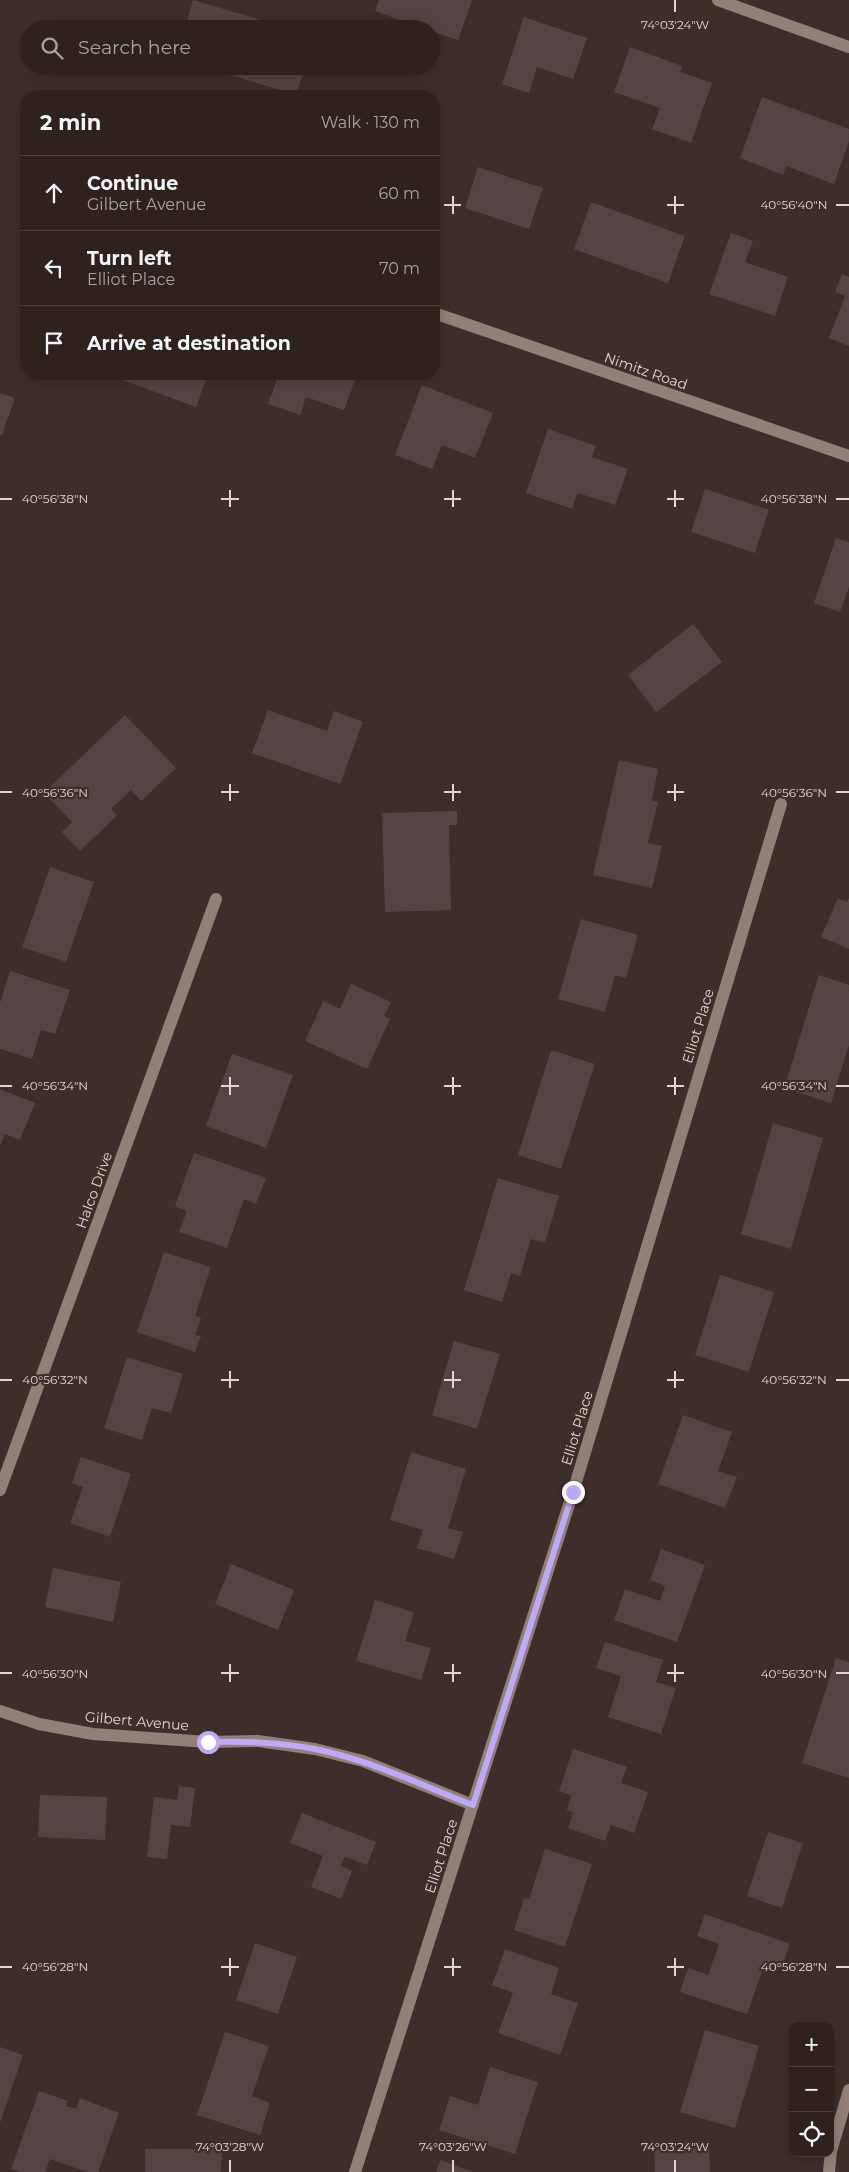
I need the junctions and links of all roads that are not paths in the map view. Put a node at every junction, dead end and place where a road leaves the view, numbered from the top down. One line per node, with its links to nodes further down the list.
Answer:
1 (718, 0): 2 (street)
2 (849, 47)
3 (440, 315): 4 (street, Nimitz Road)
4 (849, 456)
5 (781, 804): 9 (street, Elliot Place)
6 (216, 899): 7 (street, Halco Drive)
7 (0, 1490)
8 (0, 1711): 9 (street, Gilbert Avenue)
9 (473, 1805): 11 (street, Elliot Place)
10 (849, 2090): 12 (street)
11 (355, 2172)
12 (829, 2172)

